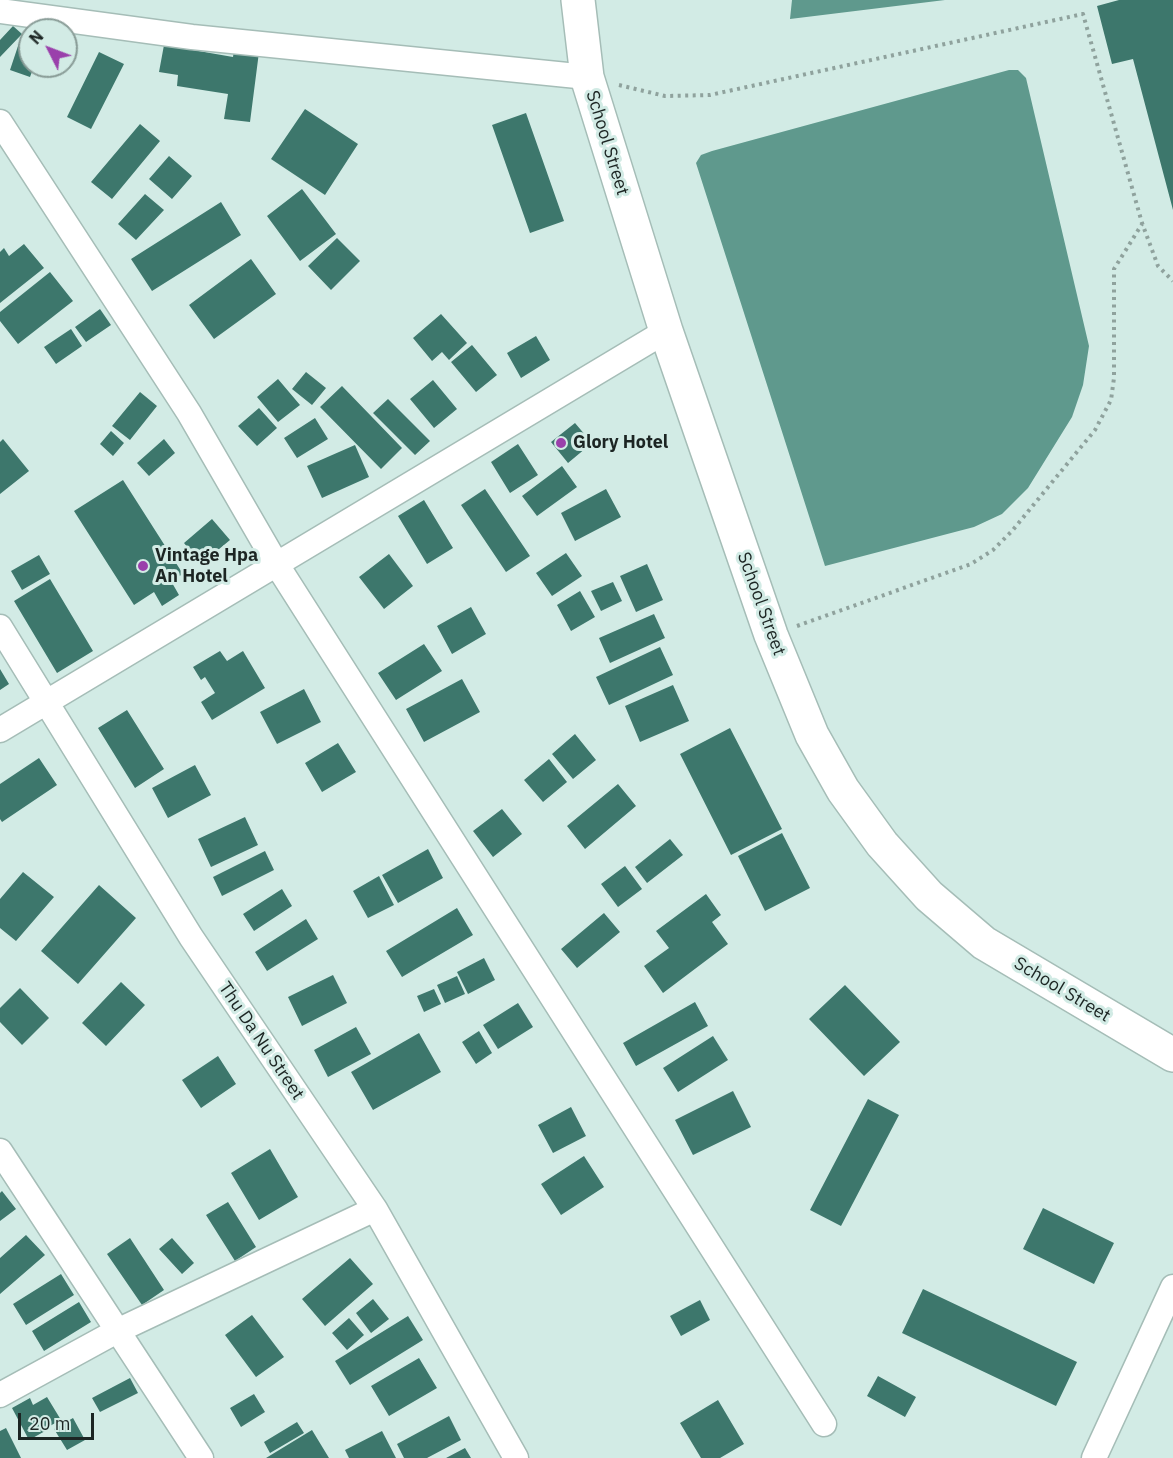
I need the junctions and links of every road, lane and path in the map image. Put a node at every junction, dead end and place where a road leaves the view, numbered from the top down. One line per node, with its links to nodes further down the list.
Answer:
1 (578, 0): 3 (street, School Street)
2 (0, 11): 3 (street)
3 (587, 77): 5 (path); 7 (street, School Street)
4 (0, 122): 8 (street)
5 (1142, 223): 6 (path); 10 (path)
6 (1173, 281)
7 (666, 331): 8 (street); 10 (street, School Street)
8 (277, 565): 11 (street); 19 (street)
9 (0, 627): 11 (street, Thu Da Nu Street)
10 (771, 635): 13 (street, School Street)
11 (46, 701): 12 (street); 15 (street, Thu Da Nu Street)
12 (0, 730)
13 (1173, 1055)
14 (0, 1151): 17 (street)
15 (375, 1209): 17 (street); 21 (street, Thu Da Nu Street)
16 (1173, 1287): 22 (street)
17 (117, 1331): 18 (street); 20 (street)
18 (0, 1395)
19 (824, 1424)
20 (201, 1458)
21 (516, 1458)
22 (1094, 1458)

